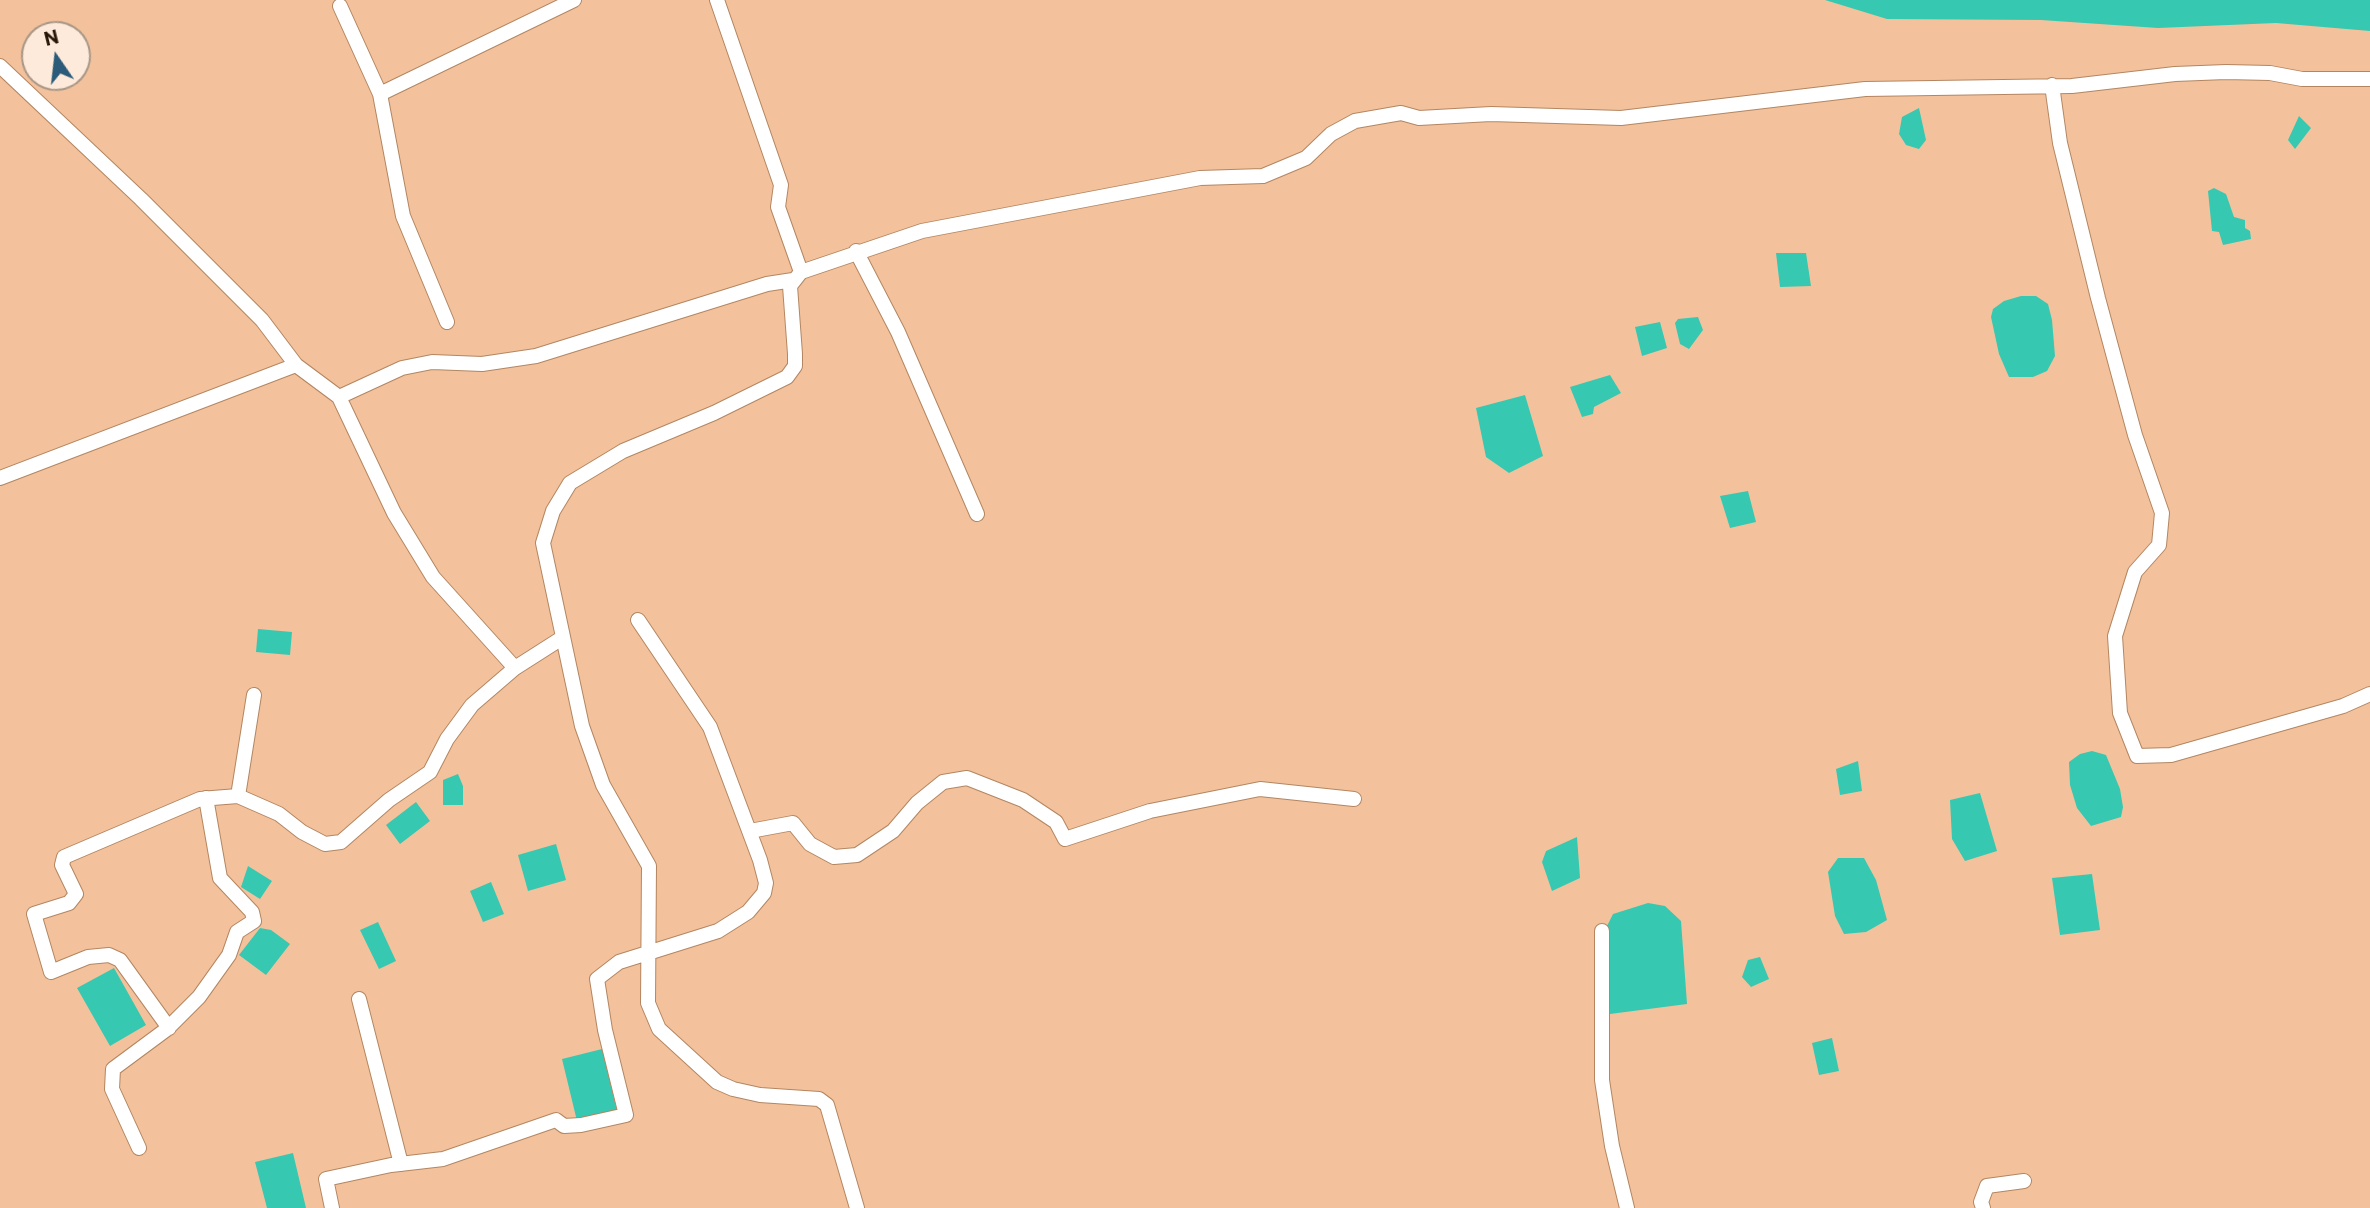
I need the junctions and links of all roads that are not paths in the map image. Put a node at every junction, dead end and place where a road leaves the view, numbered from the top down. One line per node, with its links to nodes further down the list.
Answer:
1 (574, 0): 7 (street)
2 (717, 0): 9 (street)
3 (340, 6): 7 (street)
4 (0, 66): 11 (street)
5 (2370, 79): 6 (street)
6 (2052, 85): 8 (street); 18 (street)
7 (380, 94): 10 (street)
8 (856, 251): 9 (street); 14 (street)
9 (797, 276): 12 (street); 16 (street)
10 (447, 322)
11 (296, 365): 12 (street); 13 (street)
12 (339, 397): 17 (street)
13 (0, 478)
14 (977, 514)
15 (638, 620): 23 (street)
16 (562, 638): 17 (street); 25 (street)
17 (515, 668): 20 (street)
18 (2370, 694)
19 (254, 695): 20 (street)
20 (238, 796): 21 (street)
21 (206, 798): 27 (street); 27 (street)
22 (1354, 799): 23 (street)
23 (750, 831): 25 (street)
24 (1602, 932): 33 (street)
25 (648, 951): 29 (street); 32 (street)
26 (359, 999): 29 (street)
27 (169, 1028): 28 (street)
28 (139, 1148)
29 (401, 1164): 31 (street)
30 (2024, 1181): 34 (street)
31 (332, 1208)
32 (857, 1208)
33 (1627, 1208)
34 (1983, 1208)

